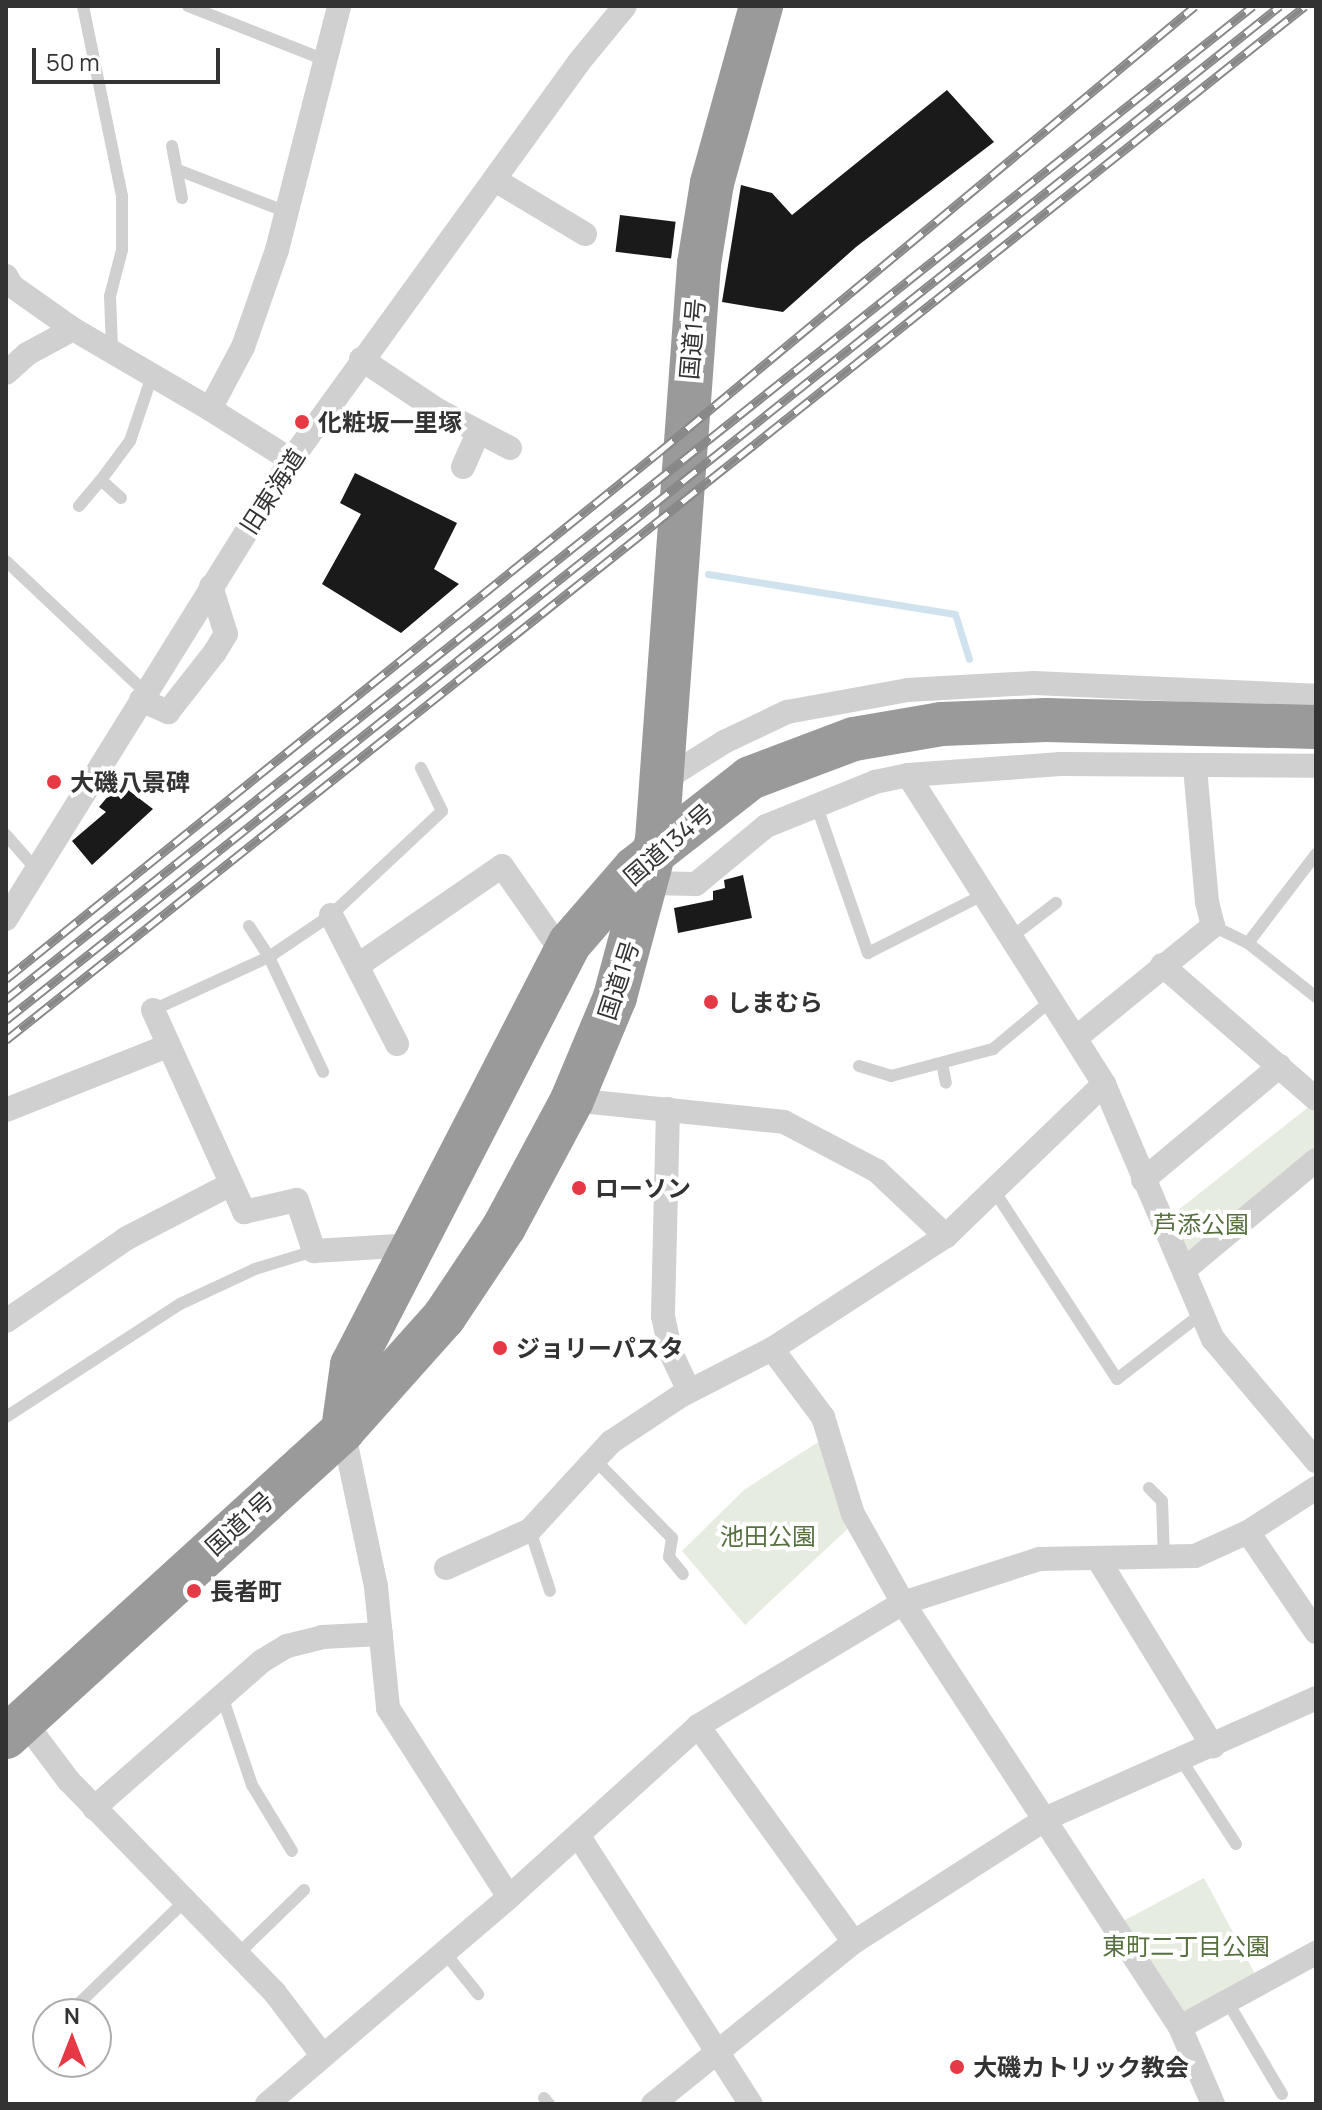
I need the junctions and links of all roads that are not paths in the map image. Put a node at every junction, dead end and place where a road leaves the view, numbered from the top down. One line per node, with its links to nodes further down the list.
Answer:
1 (83, 6): 15 (lane)
2 (188, 6): 6 (lane)
3 (339, 6): 6 (street)
4 (625, 6): 9 (street, 旧東海道)
5 (761, 6): 36 (highway, 国道1号)
6 (325, 60): 11 (street)
7 (172, 146): 8 (lane)
8 (178, 170): 10 (lane); 11 (lane)
9 (495, 180): 12 (street); 16 (street, 旧東海道)
10 (182, 198)
11 (287, 212): 19 (street)
12 (585, 234)
13 (6, 276): 14 (street)
14 (73, 329): 15 (street); 17 (street)
15 (112, 349): 18 (street)
16 (361, 359): 20 (street); 22 (street, 旧東海道)
17 (6, 373)
18 (152, 376): 19 (street); 24 (lane)
19 (210, 409): 22 (street)
20 (478, 433): 21 (street); 23 (street)
21 (510, 448)
22 (291, 460): 28 (street, 旧東海道)
23 (463, 467)
24 (101, 480): 25 (lane); 26 (lane)
25 (121, 498)
26 (79, 506)
27 (6, 561): 29 (lane)
28 (205, 596): 29 (street, 旧東海道); 29 (street)
29 (143, 696): 40 (street, 旧東海道)
30 (1316, 696): 36 (street)
31 (1316, 727): 50 (highway, 国道134号, bridge)
32 (1316, 766): 33 (street)
33 (1195, 767): 35 (street); 47 (street)
34 (421, 768): 44 (lane)
35 (908, 775): 37 (street); 42 (street)
36 (665, 779): 41 (highway, 国道1号)
37 (816, 804): 41 (street); 42 (lane)
38 (6, 835): 40 (lane)
39 (1316, 854): 49 (lane)
40 (35, 868): 45 (street, 旧東海道)
41 (648, 883): 67 (highway, 国道1号)
42 (981, 896): 48 (street)
43 (1056, 903): 48 (lane)
44 (331, 915): 51 (lane); 53 (street)
45 (6, 919)
46 (249, 926): 51 (lane)
47 (1213, 926): 49 (lane); 52 (street)
48 (1010, 938): 55 (street)
49 (1248, 943): 54 (lane)
50 (567, 949): 53 (street); 75 (highway, 国道134号)
51 (269, 957): 56 (lane); 63 (lane)
52 (1162, 965): 57 (street); 62 (street)
53 (357, 966): 58 (street)
54 (1316, 997)
55 (1053, 999): 57 (street); 60 (lane)
56 (153, 1010): 59 (street)
57 (1077, 1037): 65 (street)
58 (397, 1044)
59 (168, 1046): 69 (street); 72 (street)
60 (942, 1063): 61 (lane); 64 (lane)
61 (859, 1066)
62 (1280, 1066): 66 (street); 71 (street)
63 (323, 1072)
64 (946, 1083)
65 (1104, 1084): 71 (street); 73 (street)
66 (1316, 1099)
67 (572, 1100): 68 (street); 83 (highway, 国道1号)
68 (668, 1109): 74 (street); 81 (street)
69 (6, 1110)
70 (1316, 1160): 77 (street)
71 (1143, 1180): 77 (street)
72 (231, 1184): 76 (street); 79 (street)
73 (995, 1192): 74 (street); 78 (lane)
74 (946, 1236): 80 (street)
75 (414, 1245): 76 (street); 83 (highway, 国道134号)
76 (314, 1251): 82 (lane)
77 (1184, 1270): 78 (street)
78 (1201, 1314): 85 (street)
79 (6, 1321)
80 (772, 1349): 81 (street); 95 (street)
81 (689, 1391): 84 (street)
82 (6, 1417)
83 (343, 1430): 97 (street); 101 (highway, 国道1号)
84 (595, 1460): 88 (street); 93 (lane)
85 (1316, 1461)
86 (1149, 1488): 90 (lane)
87 (1316, 1488): 89 (street)
88 (530, 1530): 92 (street); 94 (lane)
89 (1248, 1532): 90 (street); 96 (street)
90 (1164, 1557): 91 (street)
91 (1098, 1559): 95 (street); 102 (street)
92 (446, 1568)
93 (683, 1574)
94 (550, 1591)
95 (903, 1603): 100 (street); 105 (street)
96 (1316, 1632)
97 (381, 1634): 98 (street); 110 (street)
98 (222, 1696): 104 (street); 108 (lane)
99 (1316, 1698): 102 (street)
100 (698, 1726): 106 (street); 112 (street)
101 (14, 1728): 104 (street)
102 (1213, 1747): 103 (street)
103 (1182, 1761): 105 (street); 107 (lane)
104 (94, 1808): 111 (street)
105 (1047, 1818): 112 (street); 119 (street)
106 (578, 1835): 110 (street); 120 (street)
107 (1236, 1844)
108 (292, 1851)
109 (304, 1890): 115 (lane)
110 (509, 1897): 113 (street)
111 (185, 1901): 115 (street); 117 (lane)
112 (854, 1942): 120 (street)
113 (445, 1953): 116 (lane); 121 (street)
114 (1316, 1953): 118 (street)
115 (238, 1954): 121 (street)
116 (478, 1994)
117 (85, 1998)
118 (1227, 2001): 119 (street); 122 (lane)
119 (1180, 2027): 126 (street)
120 (717, 2049): 124 (street); 125 (street)
121 (323, 2056): 123 (street)
122 (1282, 2094)
123 (267, 2104)
124 (653, 2104)
125 (751, 2104)
126 (1213, 2104)

